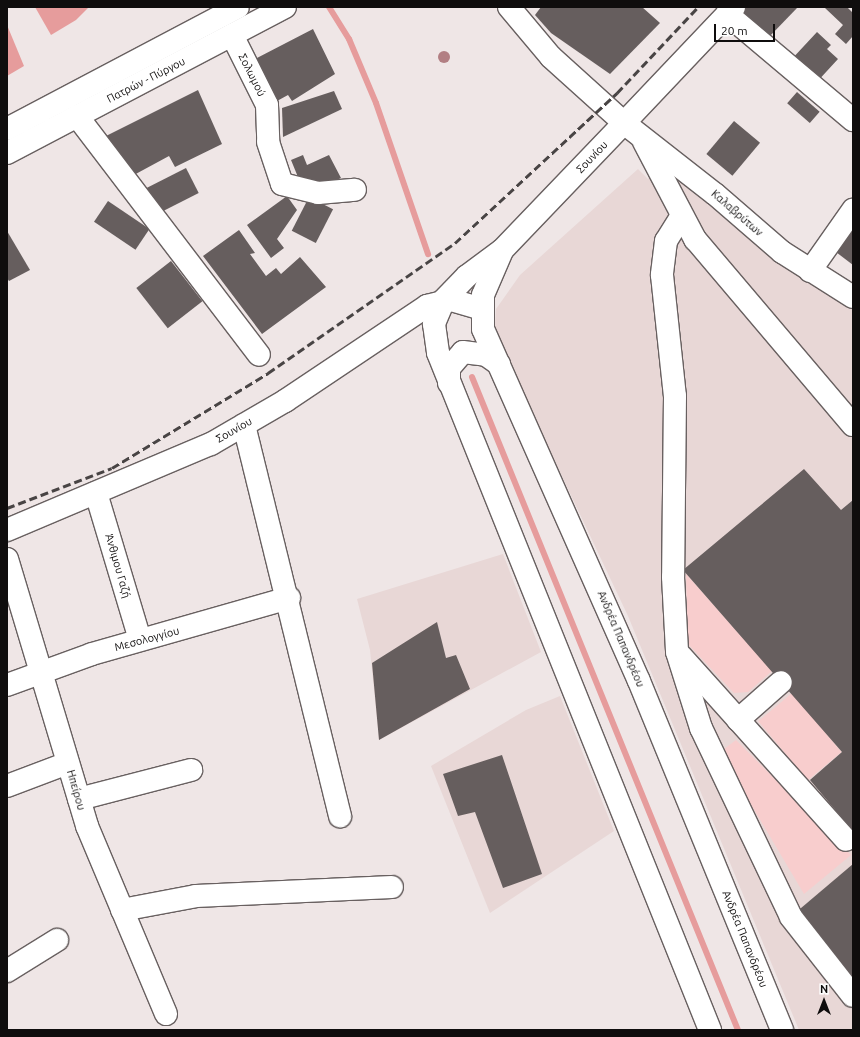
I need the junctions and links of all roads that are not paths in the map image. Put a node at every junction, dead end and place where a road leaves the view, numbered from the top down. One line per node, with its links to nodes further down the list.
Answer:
1 (238, 7): 8 (street, Πατρών - Πύργου)
2 (285, 7): 5 (street, Πατρών - Πύργου)
3 (509, 7): 9 (street, Καλαβρύτων)
4 (730, 10): 7 (street); 9 (street, Σουνίου)
5 (232, 35): 6 (street, Πατρών - Πύργου); 11 (street, Σολωμού)
6 (77, 116): 10 (street, Πατρών - Πύργου); 19 (street)
7 (853, 120)
8 (7, 129)
9 (632, 129): 13 (street); 14 (street, Σουνίου); 15 (street, Καλαβρύτων)
10 (7, 153)
11 (355, 190)
12 (853, 210): 15 (street)
13 (681, 217): 23 (street); 29 (street)
14 (502, 250): 17 (street, Σουνίου); 18 (street, Ανδρέα Παπανδρέου)
15 (810, 271): 16 (street, Καλαβρύτων)
16 (853, 297)
17 (444, 300): 18 (street); 21 (street); 22 (street, Σουνίου)
18 (483, 309): 20 (street, Ανδρέα Παπανδρέου)
19 (259, 355)
20 (499, 364): 21 (street); 47 (street, Ανδρέα Παπανδρέου)
21 (449, 382): 46 (street)
22 (244, 425): 24 (street, Σουνίου); 27 (street)
23 (853, 426)
24 (96, 493): 25 (street, Σουνίου); 28 (street, Άνθιμου Γαζή)
25 (7, 530)
26 (7, 559): 30 (street, Ηπείρου)
27 (289, 598): 28 (street, Μεσολογγίου); 38 (street)
28 (140, 640): 30 (street, Μεσολογγίου)
29 (677, 652): 33 (street); 44 (street)
30 (43, 673): 32 (street, Μεσολογγίου); 34 (street, Ηπείρου)
31 (781, 682): 33 (street)
32 (7, 685)
33 (738, 720): 39 (street)
34 (68, 763): 36 (street); 37 (street, Ηπείρου)
35 (191, 770): 37 (street)
36 (7, 786)
37 (79, 799): 41 (street, Ηπείρου)
38 (340, 816)
39 (846, 840)
40 (392, 887): 41 (street)
41 (122, 910): 45 (street, Ηπείρου)
42 (57, 940): 43 (street)
43 (7, 971)
44 (853, 996)
45 (166, 1014)
46 (710, 1030)
47 (782, 1030)

